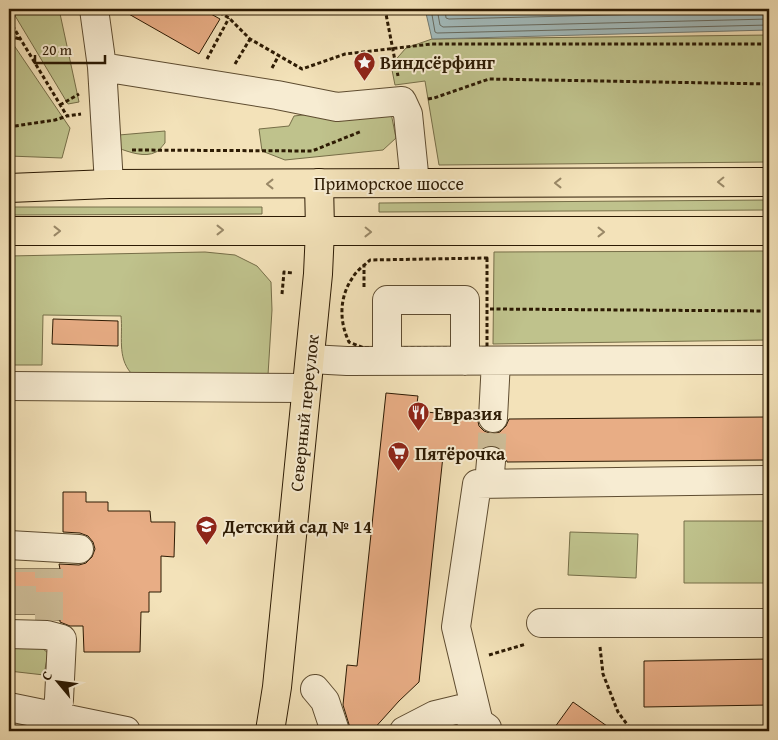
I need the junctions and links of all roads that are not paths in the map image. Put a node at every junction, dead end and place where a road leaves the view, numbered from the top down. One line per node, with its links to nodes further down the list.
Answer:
1 (94, 9): 2 (street)
2 (102, 67): 5 (street); 6 (street)
3 (769, 182): 5 (main road, Приморское шоссе, one-way to 5)
4 (319, 183): 5 (main road, Приморское шоссе); 6 (main road, Приморское шоссе, one-way to 6); 8 (main road, Северный переулок)
5 (415, 183)
6 (109, 184): 7 (main road, Приморское шоссе)
7 (9, 188)
8 (320, 230): 9 (main road, one-way to 8); 10 (main road, one-way to 10); 11 (main road, Северный переулок)
9 (9, 231)
10 (769, 231)
11 (310, 359): 13 (street); 17 (main road, Северный переулок)
12 (769, 360): 15 (street)
13 (387, 361): 14 (street); 14 (street)
14 (465, 361): 15 (street)
15 (496, 361): 18 (street)
16 (9, 386): 17 (street)
17 (306, 388): 30 (main road, Северный переулок)
18 (493, 418)
19 (769, 480): 28 (street)
20 (79, 549): 21 (street)
21 (18, 553)
22 (541, 623): 23 (street)
23 (769, 623)
24 (17, 627): 27 (street)
25 (315, 689): 31 (street)
26 (9, 707): 27 (street)
27 (56, 717): 29 (street)
28 (485, 727): 32 (street)
29 (126, 731)
30 (270, 731)
31 (335, 731)
32 (404, 731)

